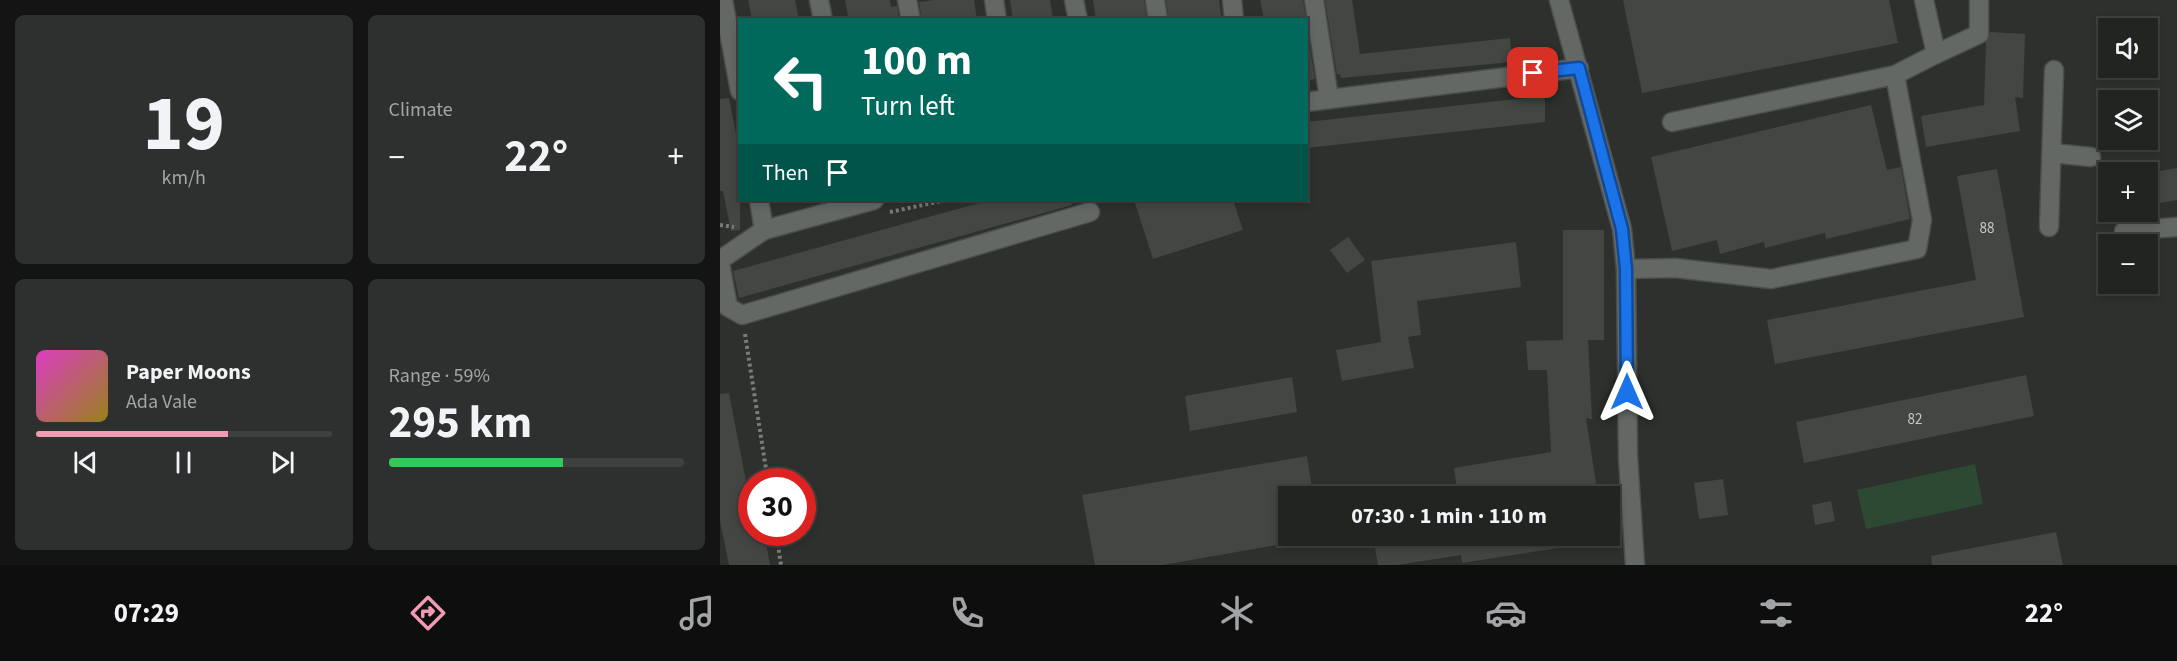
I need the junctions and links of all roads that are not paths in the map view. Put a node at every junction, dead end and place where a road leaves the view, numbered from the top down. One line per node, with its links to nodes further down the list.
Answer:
1 (723, 0): 22 (street)
2 (819, 0): 12 (street)
3 (907, 0): 13 (street)
4 (993, 0): 14 (street)
5 (1074, 0): 15 (street)
6 (1155, 0): 16 (street)
7 (1232, 0): 17 (street)
8 (1314, 0): 23 (street)
9 (1559, 0): 19 (street)
10 (1924, 0): 18 (street)
11 (1979, 0): 18 (street)
12 (823, 18)
13 (911, 18)
14 (997, 18)
15 (1078, 18)
16 (1158, 18)
17 (1234, 18)
18 (1936, 54): 21 (street)
19 (1579, 68): 23 (street); 36 (street)
20 (2054, 70): 26 (street)
21 (1895, 75): 25 (street); 36 (street)
22 (738, 81)
23 (1329, 98): 24 (street)
24 (1308, 102)
25 (1672, 122)
26 (2052, 153): 27 (street); 31 (street)
27 (2091, 157)
28 (759, 201): 33 (street)
29 (854, 202): 33 (street)
30 (1090, 212): 35 (street)
31 (2049, 226)
32 (2177, 227): 34 (street)
33 (764, 230): 35 (street)
34 (2124, 231)
35 (720, 262)
36 (1626, 269): 37 (street)
37 (1635, 565)

